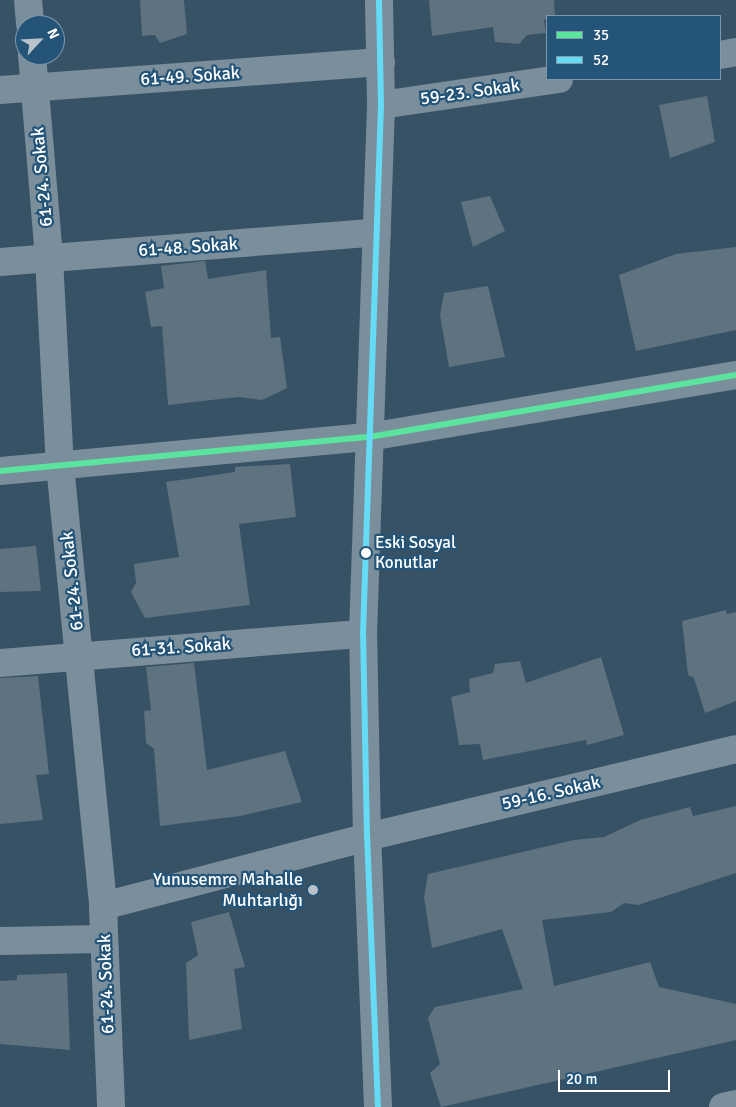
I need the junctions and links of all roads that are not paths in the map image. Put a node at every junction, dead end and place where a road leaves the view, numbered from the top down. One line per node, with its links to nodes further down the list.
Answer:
1 (28, 0): 3 (street)
2 (379, 0): 6 (street)
3 (29, 15)
4 (736, 52): 5 (street)
5 (721, 55)
6 (381, 62): 9 (street, 61-49. Sokak); 11 (street)
7 (33, 65): 9 (street, 61-24. Sokak)
8 (552, 80): 11 (street, 59-23. Sokak)
9 (35, 88): 10 (street, 61-49. Sokak); 13 (street, 61-24. Sokak)
10 (0, 90)
11 (381, 105): 12 (street)
12 (377, 232): 13 (street, 61-48. Sokak); 16 (street)
13 (49, 258): 14 (street, 61-48. Sokak); 17 (street, 61-24. Sokak)
14 (0, 262)
15 (736, 375): 16 (street)
16 (369, 437): 17 (street); 19 (street)
17 (60, 465): 18 (street); 20 (street, 61-24. Sokak)
18 (0, 471)
19 (362, 634): 20 (street, 61-31. Sokak); 23 (street)
20 (79, 654): 21 (street, 61-31. Sokak); 24 (street, 61-24. Sokak)
21 (0, 663)
22 (736, 748): 23 (street, 59-16. Sokak)
23 (367, 837): 24 (street, 59-16. Sokak); 29 (street)
24 (103, 906): 25 (street, 61-24. Sokak)
25 (104, 939): 26 (street); 28 (street, 61-24. Sokak)
26 (0, 941)
27 (736, 1104): 30 (street)
28 (111, 1107)
29 (378, 1107)
30 (723, 1107)

